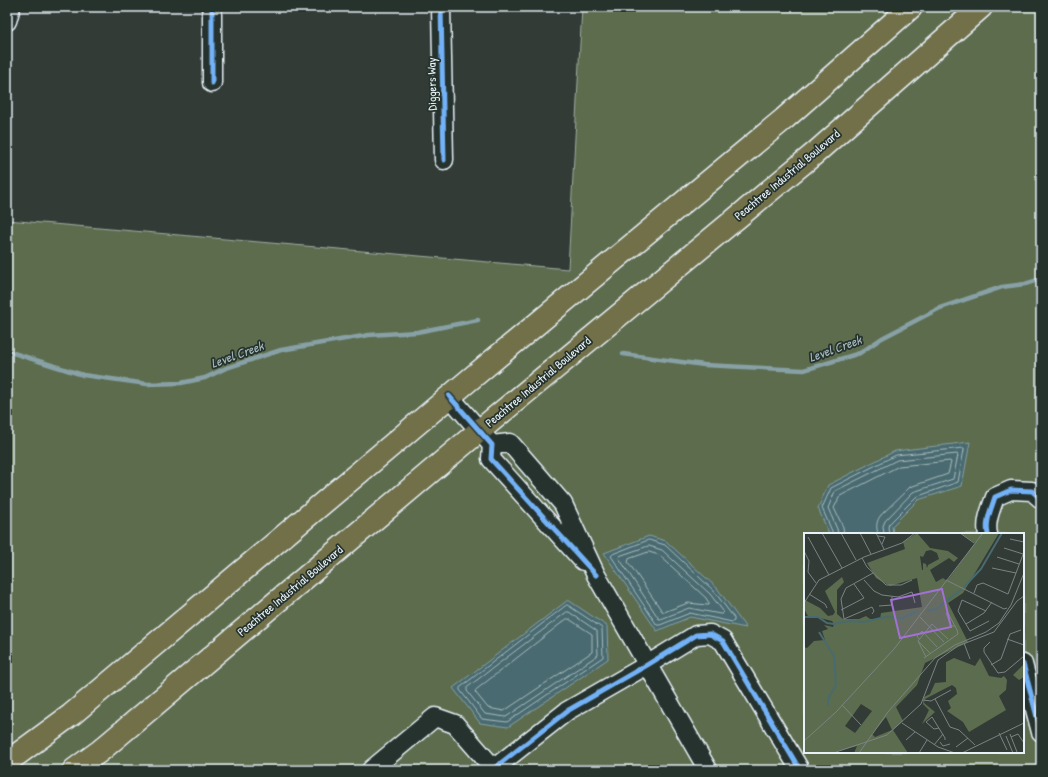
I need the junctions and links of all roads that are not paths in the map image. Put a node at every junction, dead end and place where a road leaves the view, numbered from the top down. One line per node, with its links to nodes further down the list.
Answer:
1 (11, 7): 6 (street)
2 (212, 7): 7 (street)
3 (441, 7): 8 (street, Diggers Way)
4 (911, 7): 9 (highway)
5 (981, 7): 10 (highway, Peachtree Industrial Boulevard)
6 (7, 21)
7 (212, 83)
8 (444, 160)
9 (449, 396): 10 (street); 17 (highway)
10 (485, 438): 13 (street); 13 (street); 18 (highway, Peachtree Industrial Boulevard)
11 (1041, 499): 12 (street)
12 (988, 533)
13 (596, 575): 14 (street)
14 (647, 665): 20 (street); 21 (street); 22 (street)
15 (1024, 668): 16 (street)
16 (1041, 732)
17 (7, 762)
18 (74, 770)
19 (371, 770): 20 (street)
20 (494, 770)
21 (708, 770)
22 (800, 770)

